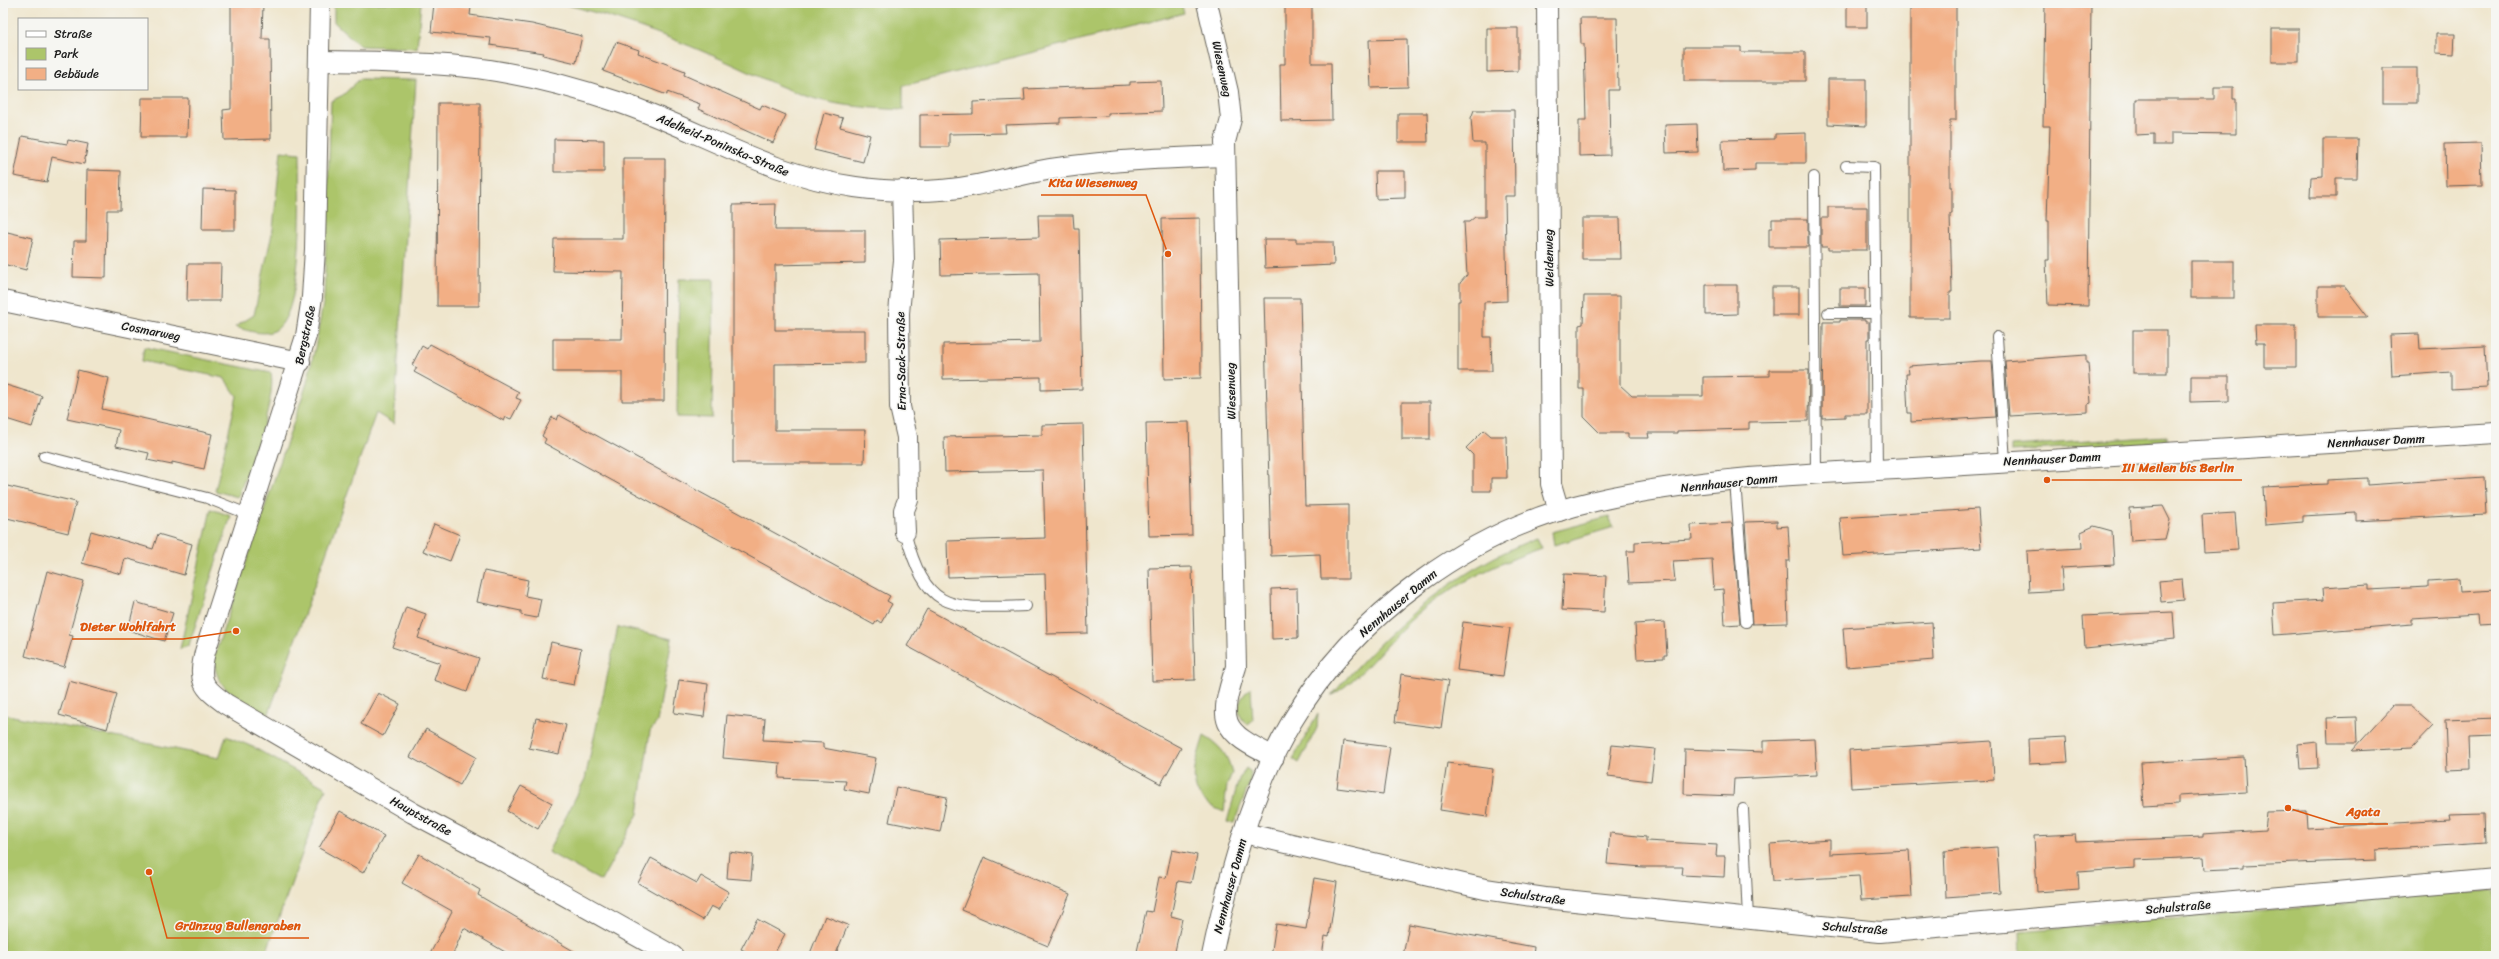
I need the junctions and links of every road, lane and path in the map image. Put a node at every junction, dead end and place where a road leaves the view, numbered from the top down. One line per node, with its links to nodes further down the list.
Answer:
1 (320, 3): 4 (street, Bergstraße)
2 (1207, 3): 5 (street, Wiesenweg)
3 (1547, 3): 20 (street, Weidenweg)
4 (319, 61): 8 (street, Adelheid-Poninska-Straße); 13 (street, Bergstraße)
5 (1225, 156): 8 (street, Adelheid-Poninska-Straße); 26 (street, Wiesenweg)
6 (1846, 166): 11 (lane)
7 (1814, 177): 18 (lane)
8 (902, 190): 22 (street, Erna-Sack-Straße)
9 (3, 301): 13 (street, Cosmarweg)
10 (1828, 313): 11 (lane)
11 (1876, 313): 17 (lane)
12 (1997, 337): 16 (lane)
13 (300, 362): 21 (street, Bergstraße)
14 (2496, 433): 16 (street, Nennhauser Damm)
15 (44, 456): 21 (lane)
16 (2005, 462): 17 (street, Nennhauser Damm)
17 (1877, 471): 18 (street, Nennhauser Damm)
18 (1816, 475): 19 (street, Nennhauser Damm)
19 (1735, 481): 20 (street, Nennhauser Damm); 24 (lane)
20 (1558, 511): 26 (street, Nennhauser Damm)
21 (250, 515): 25 (street, Bergstraße)
22 (905, 532): 23 (lane)
23 (1026, 606)
24 (1746, 622)
25 (205, 652): 31 (street, Hauptstraße)
26 (1274, 757): 28 (street, Nennhauser Damm)
27 (1743, 809): 30 (lane)
28 (1244, 832): 30 (street, Schulstraße); 33 (street, Nennhauser Damm)
29 (2496, 878): 30 (street, Schulstraße)
30 (1748, 919)
31 (650, 950): 32 (street, Hauptstraße)
32 (673, 956)
33 (1212, 956)

